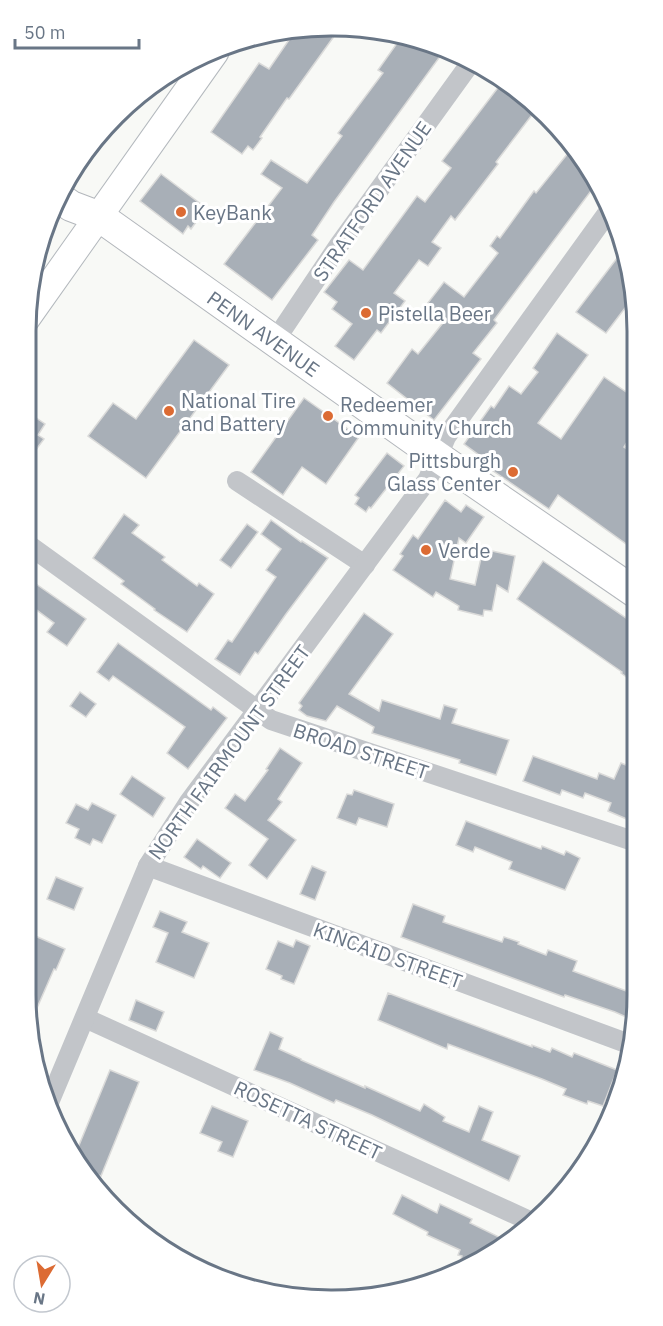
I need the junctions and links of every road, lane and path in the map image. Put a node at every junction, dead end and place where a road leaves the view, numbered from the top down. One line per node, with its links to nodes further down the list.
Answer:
1 (207, 63): 5 (main road)
2 (466, 69): 8 (street, STRATFORD AVENUE)
3 (75, 186): 5 (main road, PENN AVENUE)
4 (65, 202): 5 (main road, PENN AVENUE)
5 (100, 217): 7 (main road); 8 (main road, PENN AVENUE)
6 (605, 217): 9 (street, NORTH FAIRMOUNT STREET)
7 (38, 302)
8 (274, 342): 9 (main road, PENN AVENUE)
9 (438, 457): 12 (street, NORTH FAIRMOUNT STREET); 13 (main road, PENN AVENUE)
10 (237, 481): 12 (street)
11 (36, 550): 14 (street, BROAD STREET)
12 (365, 565): 14 (street, NORTH FAIRMOUNT STREET)
13 (627, 587)
14 (257, 710): 15 (street, BROAD STREET); 16 (street, NORTH FAIRMOUNT STREET)
15 (627, 839)
16 (148, 866): 17 (street, NORTH FAIRMOUNT STREET); 18 (street, KINCAID STREET)
17 (85, 1018): 19 (street, NORTH FAIRMOUNT STREET); 20 (street, ROSETTA STREET)
18 (623, 1042)
19 (53, 1093)
20 (524, 1218)

